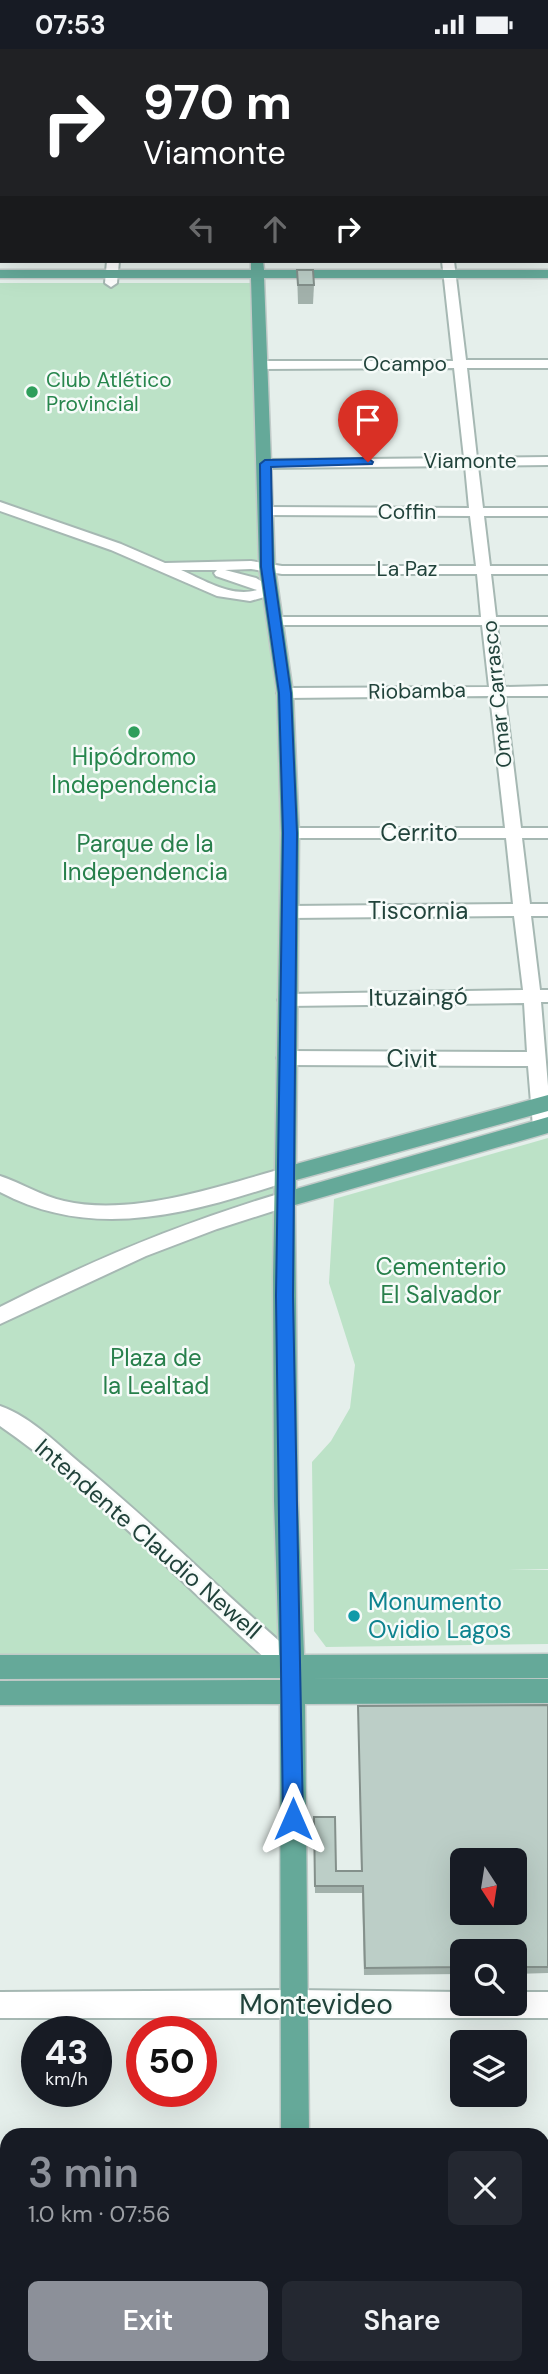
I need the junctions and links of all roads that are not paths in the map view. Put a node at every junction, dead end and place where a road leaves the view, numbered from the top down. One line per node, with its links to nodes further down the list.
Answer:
1 (262, 270): 2 (main road); 3 (main road); 10 (main road)
2 (112, 272): 4 (main road); 6 (main road)
3 (449, 272): 5 (main road); 7 (main road); 8 (street, Omar Carrasco)
4 (0, 274)
5 (548, 274)
6 (0, 283)
7 (548, 283)
8 (461, 364): 9 (street, Ocampo); 10 (street, Ocampo); 11 (street, Omar Carrasco)
9 (548, 364)
10 (262, 365): 13 (main road)
11 (470, 460): 12 (street, Viamonte); 13 (street, Viamonte); 16 (street, Omar Carrasco)
12 (548, 461)
13 (265, 464): 15 (main road)
14 (0, 506): 18 (street)
15 (266, 510): 16 (street, Coffin); 20 (main road)
16 (476, 512): 17 (street, Coffin); 21 (street, Omar Carrasco)
17 (548, 512)
18 (151, 561): 19 (street); 23 (street)
19 (169, 566): 20 (street, La Paz); 23 (street)
20 (267, 567): 21 (street, La Paz); 23 (main road)
21 (484, 569): 22 (street, La Paz); 25 (street, Omar Carrasco)
22 (548, 570)
23 (270, 591): 24 (main road)
24 (275, 621): 25 (street); 29 (main road)
25 (489, 621): 26 (street); 27 (street, Omar Carrasco)
26 (548, 621)
27 (496, 690): 28 (street, Riobamba); 29 (street, Riobamba); 31 (street, Omar Carrasco)
28 (548, 691)
29 (285, 693): 30 (main road)
30 (290, 833): 31 (street, Cerrito); 35 (main road)
31 (512, 833): 32 (street, Cerrito); 33 (street, Omar Carrasco)
32 (548, 833)
33 (522, 910): 34 (street, Tiscornia); 35 (street, Tiscornia); 36 (street, Omar Carrasco)
34 (548, 910)
35 (289, 912): 37 (main road)
36 (540, 996): 37 (street, Ituzaingó); 39 (street, Omar Carrasco)
37 (288, 1000): 38 (main road)
38 (286, 1058): 39 (street, Civit); 42 (main road)
39 (537, 1059): 40 (street, Omar Carrasco)
40 (544, 1104): 41 (street, Omar Carrasco); 42 (main road)
41 (545, 1126): 44 (main road)
42 (285, 1175): 43 (street); 44 (main road)
43 (0, 1183)
44 (285, 1200): 45 (street); 49 (main road)
45 (0, 1316)
46 (0, 1415): 49 (street, Intendente Claudio Newell)
47 (548, 1666): 49 (main road)
48 (0, 1667): 49 (main road)
49 (292, 1679): 50 (main road); 51 (main road); 52 (main road)
50 (548, 1691)
51 (0, 1693)
52 (294, 2003): 53 (street, Montevideo); 54 (street, Montevideo); 55 (main road)
53 (0, 2005)
54 (548, 2005)
55 (295, 2128)

